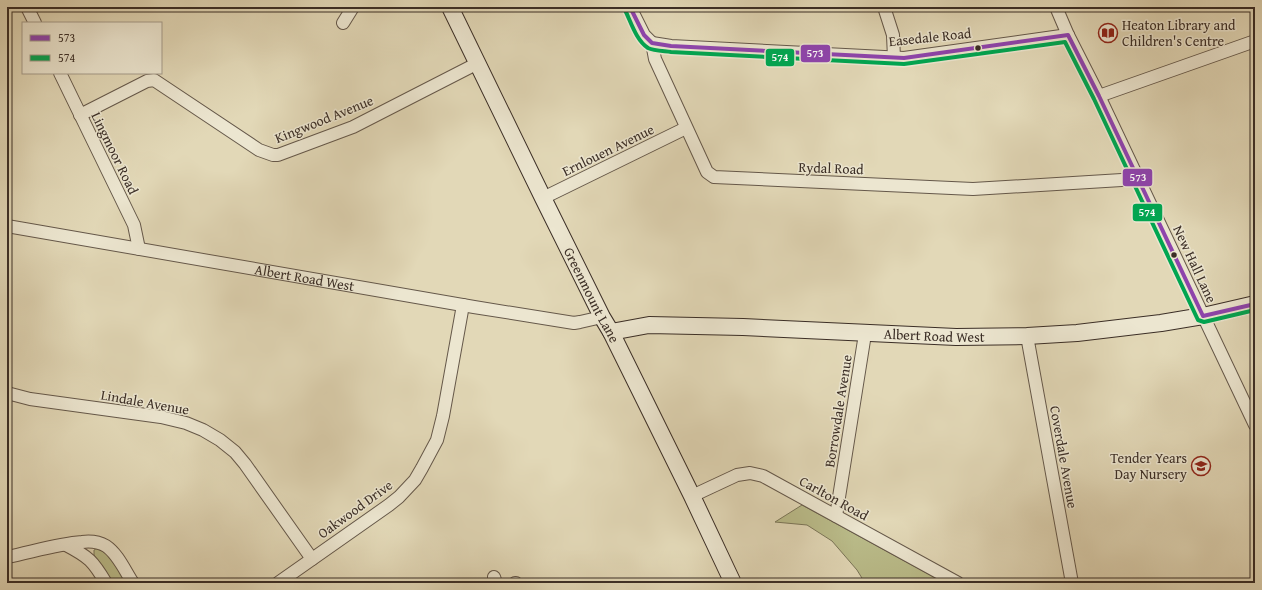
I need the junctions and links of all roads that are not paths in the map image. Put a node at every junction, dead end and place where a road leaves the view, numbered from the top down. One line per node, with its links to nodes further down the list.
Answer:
1 (27, 7): 7 (street)
2 (353, 7): 8 (street)
3 (450, 7): 13 (street, Greenmount Lane)
4 (630, 7): 11 (street, Rydal Road)
5 (884, 7): 12 (street)
6 (1056, 7): 9 (street, New Hall Lane)
7 (34, 22)
8 (343, 23)
9 (1068, 35): 12 (street, Easedale Road); 15 (street, New Hall Lane)
10 (1255, 41): 15 (street)
11 (652, 43): 12 (street, Easedale Road); 17 (street, Rydal Road)
12 (894, 58)
13 (478, 63): 16 (street, Kingwood Avenue); 19 (street, Greenmount Lane)
14 (60, 74): 16 (street, Lingmoor Road)
15 (1099, 96): 18 (street, New Hall Lane)
16 (80, 115): 21 (street, Lingmoor Road)
17 (686, 128): 18 (street, Rydal Road); 19 (street, Ernlouen Avenue)
18 (1138, 179): 24 (street, New Hall Lane)
19 (543, 198): 25 (street, Greenmount Lane)
20 (7, 226): 21 (street, Albert Road West)
21 (138, 249): 23 (street, Albert Road West)
22 (1255, 304): 24 (street, Albert Road West)
23 (463, 305): 25 (street, Albert Road West); 35 (street, Oakwood Drive)
24 (1203, 316): 28 (street, Albert Road West); 30 (street, New Hall Lane)
25 (602, 317): 26 (street, Greenmount Lane)
26 (611, 332): 27 (street, Albert Road West); 31 (street, Greenmount Lane)
27 (865, 334): 28 (street, Albert Road West); 32 (street, Borrowdale Avenue)
28 (1027, 336): 41 (street, Coverdale Avenue)
29 (7, 393): 35 (street, Lindale Avenue)
30 (1255, 425)
31 (692, 496): 32 (street, Carlton Road); 39 (street, Greenmount Lane)
32 (836, 516): 40 (street, Carlton Road)
33 (66, 545): 34 (street); 36 (street); 37 (street)
34 (7, 557)
35 (312, 559): 38 (street, Oakwood Drive)
36 (106, 583)
37 (133, 583)
38 (278, 583)
39 (733, 583)
40 (958, 583)
41 (1072, 583)

